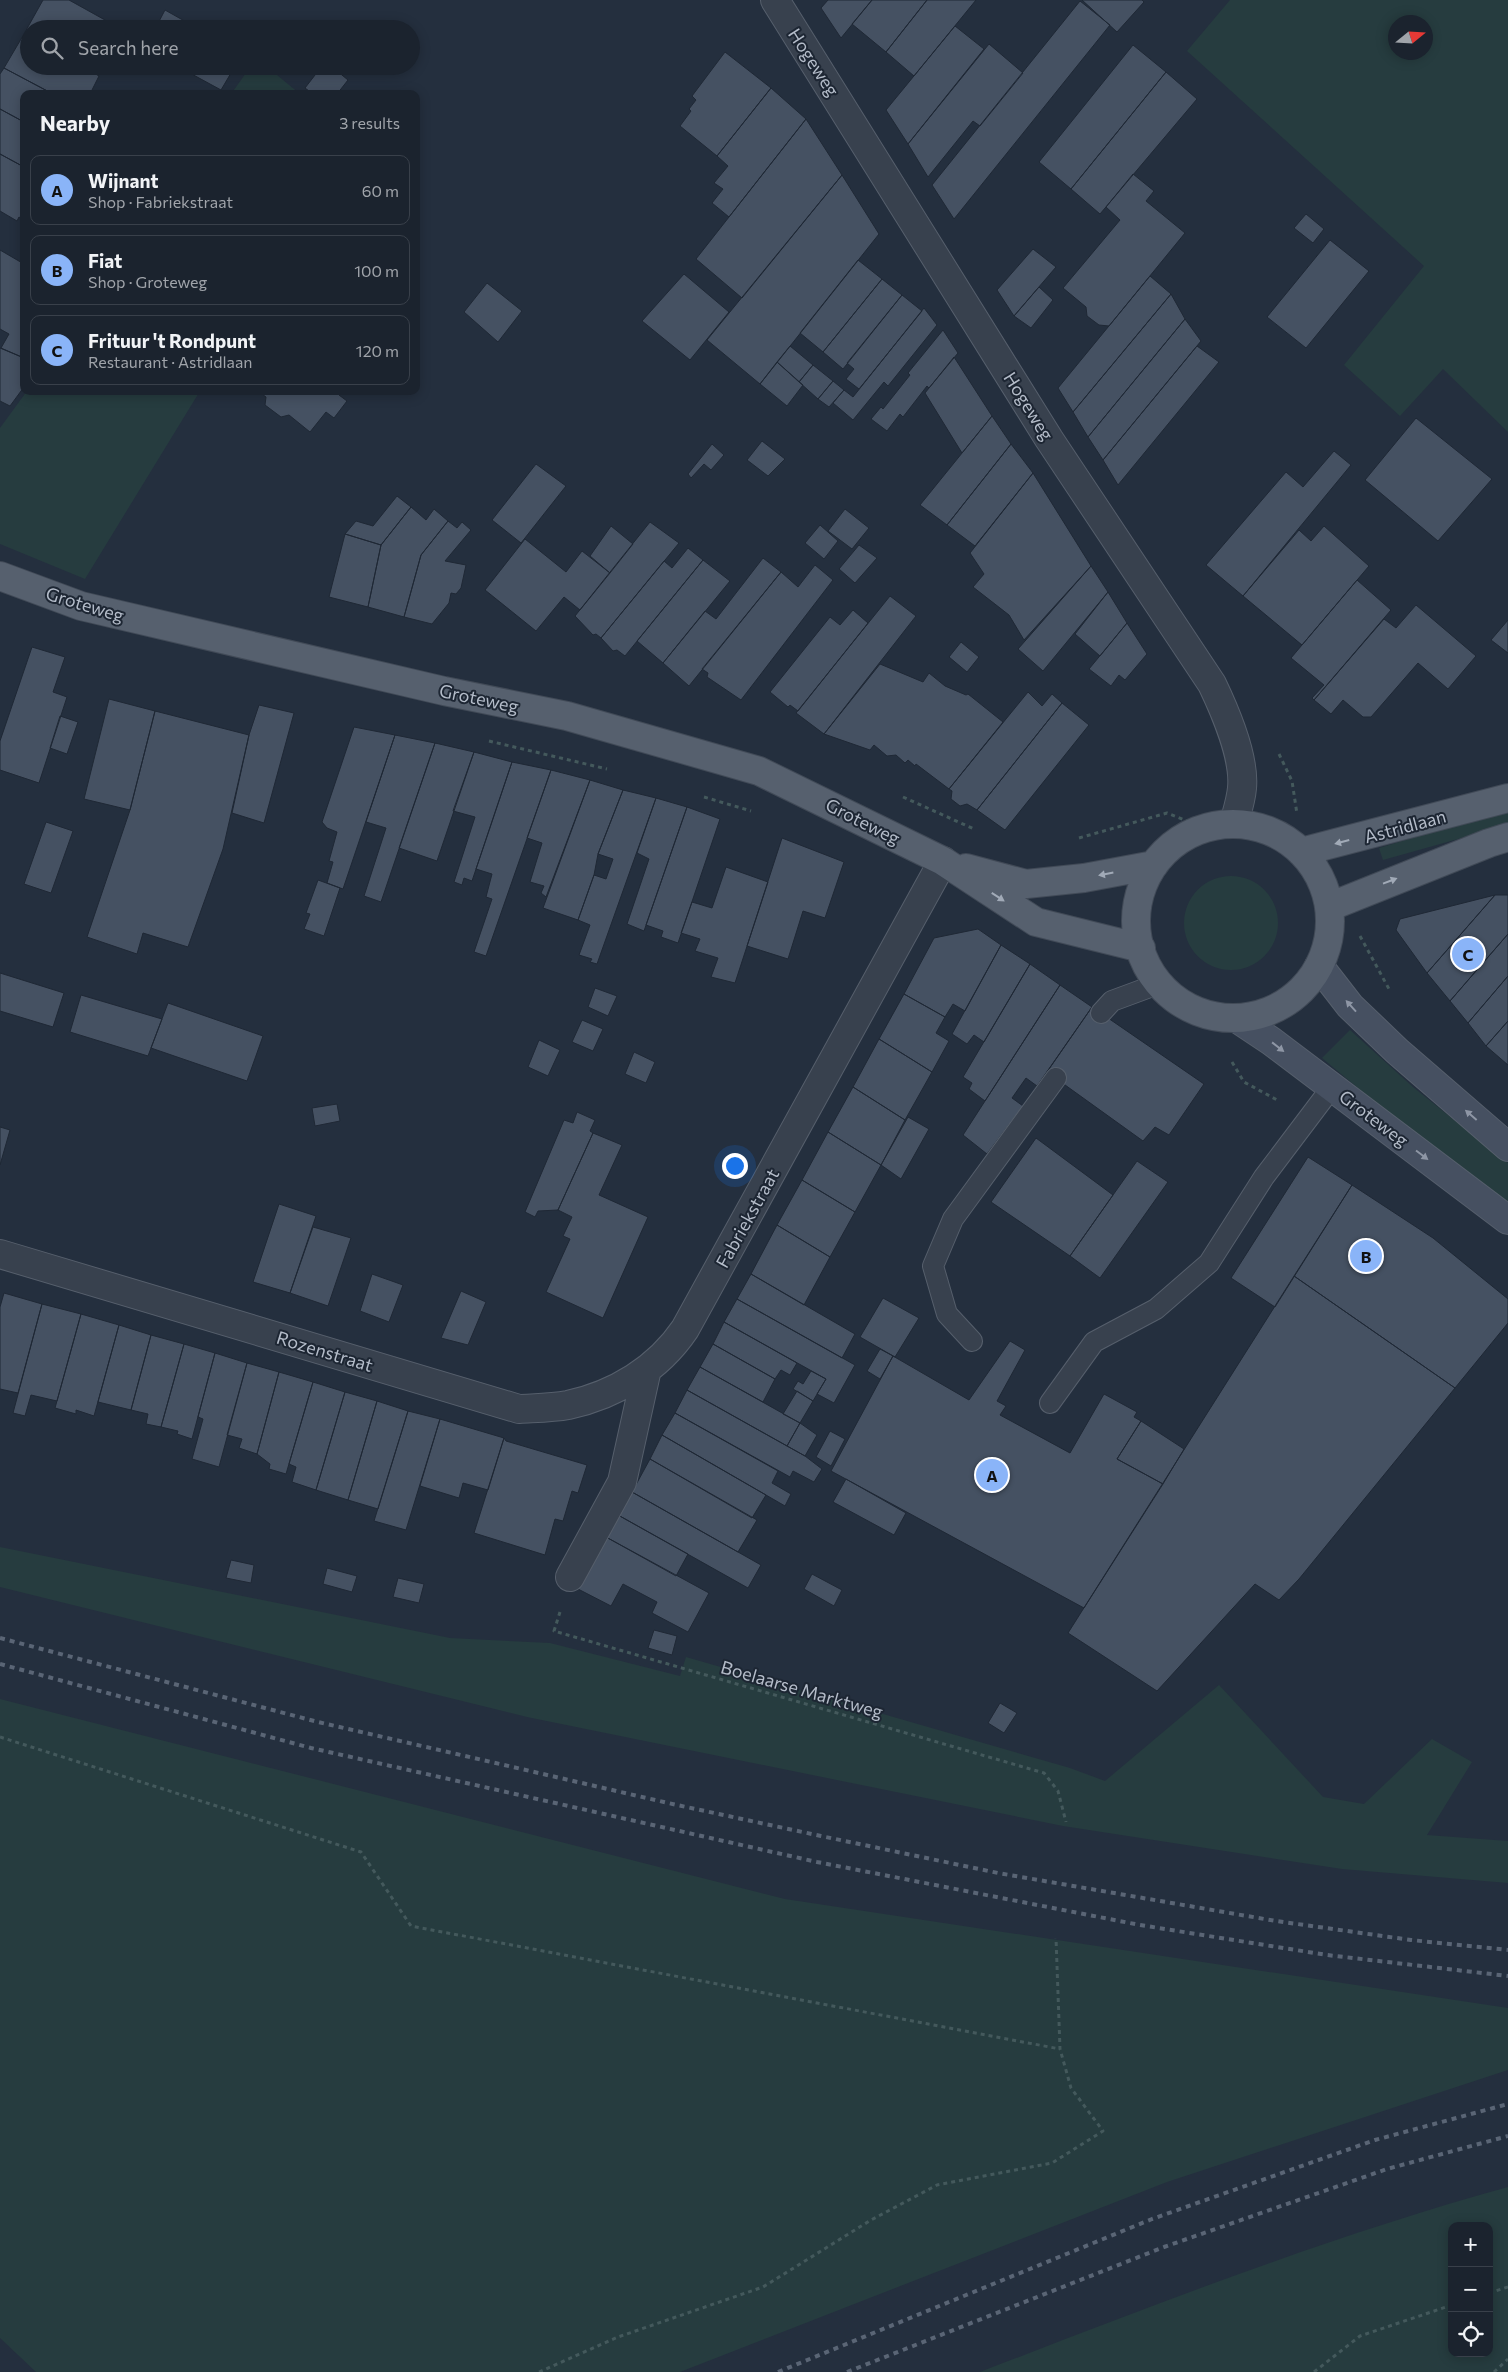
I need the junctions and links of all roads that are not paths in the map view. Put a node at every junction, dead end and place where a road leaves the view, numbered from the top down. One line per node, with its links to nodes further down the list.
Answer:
1 (775, 0): 4 (street, Hogeweg)
2 (0, 576): 7 (main road, Groteweg)
3 (1508, 798): 6 (main road, Astridlaan, one-way to 6)
4 (1234, 823): 6 (main road, Groteweg); 8 (main road, Groteweg)
5 (1508, 837): 9 (main road, one-way to 5)
6 (1301, 852): 9 (main road, Groteweg)
7 (943, 861): 8 (main road, Groteweg, one-way to 7); 10 (main road, Groteweg, one-way to 10); 21 (street, Fabriekstraat)
8 (1154, 865): 10 (main road, Groteweg)
9 (1329, 907): 11 (main road, Groteweg)
10 (1141, 948): 12 (main road, Groteweg)
11 (1319, 966): 14 (main road, Groteweg); 17 (main road, one-way to 11)
12 (1158, 984): 13 (lane); 14 (main road, Groteweg)
13 (1101, 1013)
14 (1238, 1019): 16 (main road, Groteweg, one-way to 16)
15 (1056, 1078): 20 (lane)
16 (1332, 1087): 18 (main road, Groteweg, one-way to 18); 22 (lane)
17 (1508, 1147)
18 (1508, 1220)
19 (0, 1254): 21 (street, Rozenstraat)
20 (972, 1341)
21 (647, 1369): 23 (street)
22 (1050, 1404)
23 (570, 1577)

